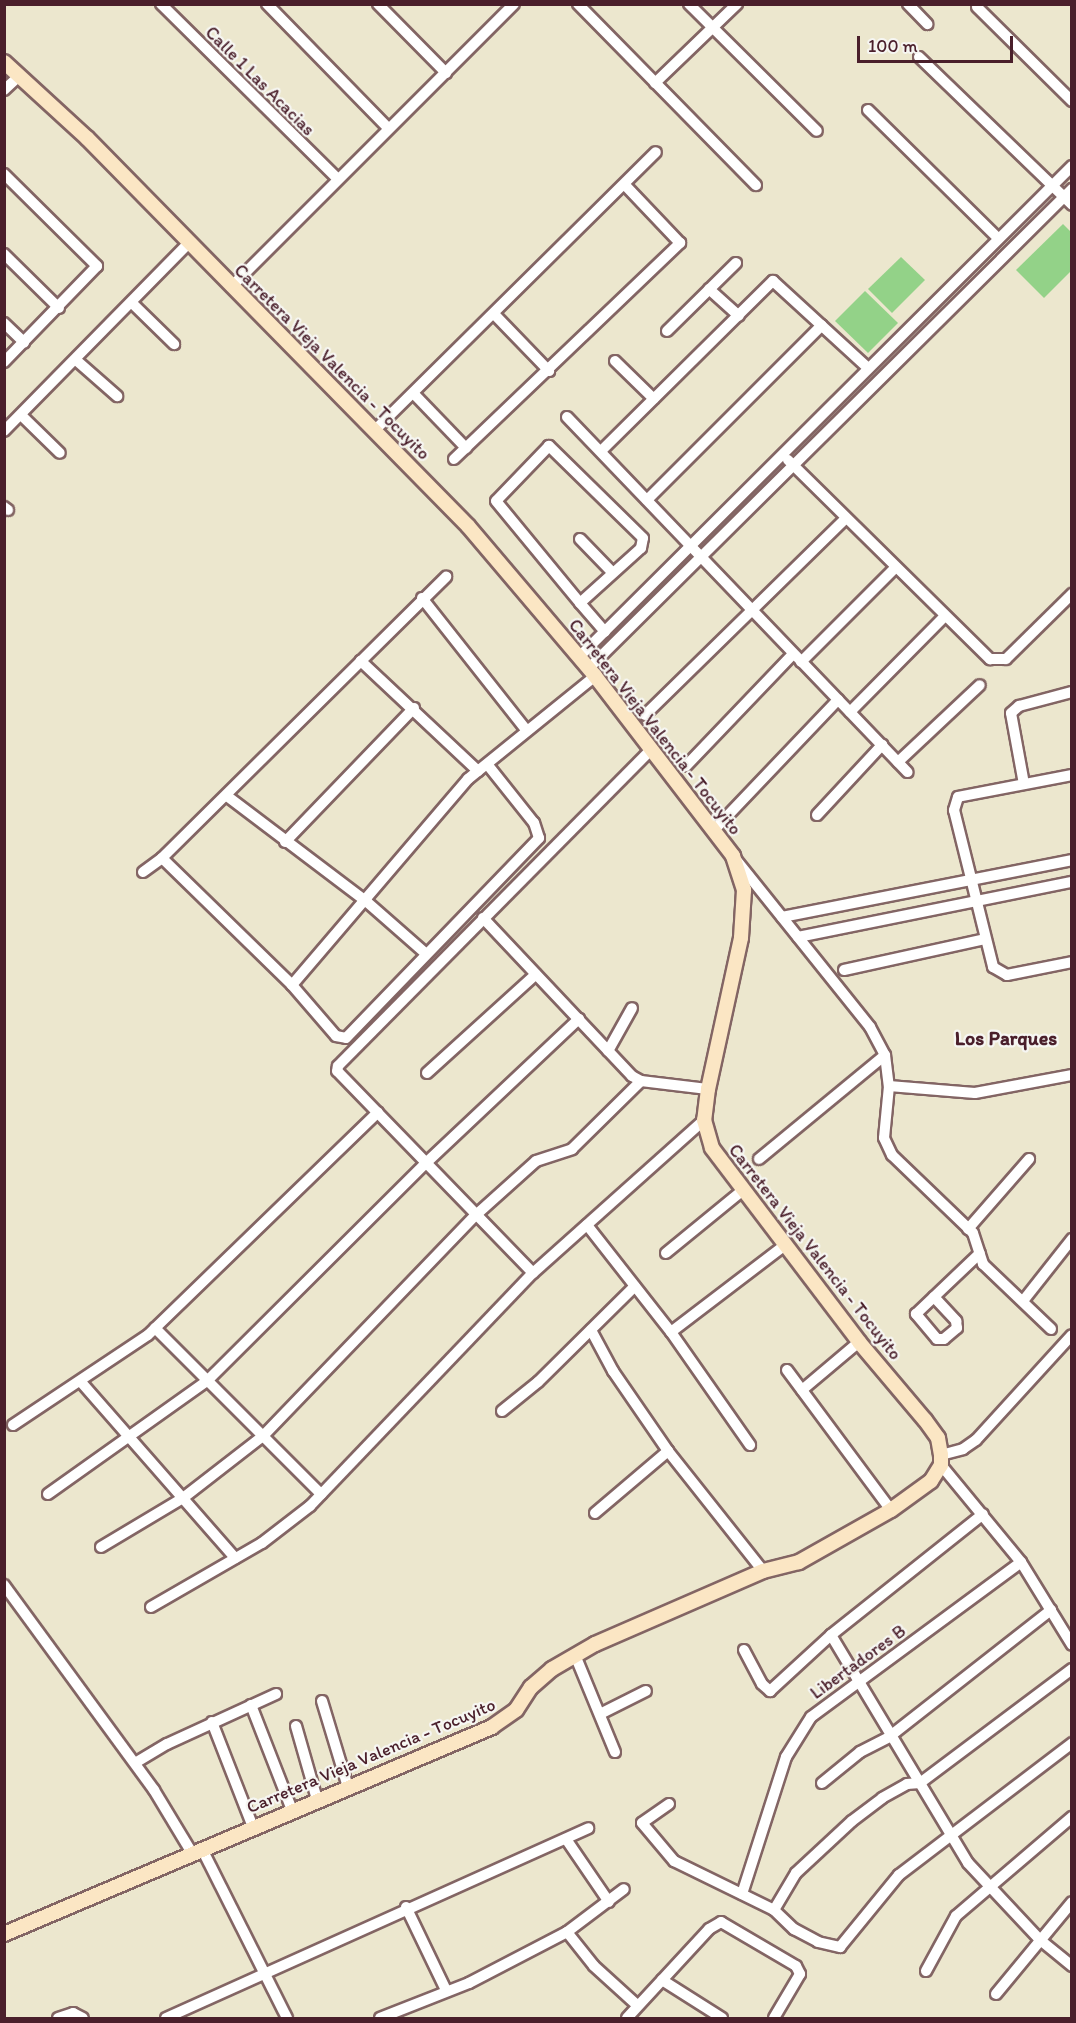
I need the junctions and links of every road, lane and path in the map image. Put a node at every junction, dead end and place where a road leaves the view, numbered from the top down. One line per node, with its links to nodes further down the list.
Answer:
1 (160, 4): 25 (street, Calle 1 Las Acacias)
2 (267, 4): 20 (street)
3 (378, 4): 14 (street)
4 (514, 4): 14 (street)
5 (578, 4): 16 (street)
6 (689, 4): 11 (street)
7 (737, 4): 11 (street)
8 (908, 4): 10 (street)
9 (977, 7): 18 (street)
10 (927, 24)
11 (713, 28): 16 (street); 21 (street)
12 (919, 57): 28 (street)
13 (4, 62): 15 (street, Carretera Vieja Valencia - Tocuyito)
14 (446, 73): 20 (street)
15 (18, 76): 17 (street); 32 (street, Carretera Vieja Valencia - Tocuyito)
16 (655, 83): 26 (street)
17 (4, 90)
18 (1071, 101)
19 (868, 110): 31 (street)
20 (388, 128): 25 (street)
21 (817, 131)
22 (656, 152): 27 (street)
23 (1071, 166): 28 (street)
24 (4, 174): 38 (street)
25 (338, 179): 35 (street)
26 (756, 184)
27 (625, 185): 39 (street); 50 (street)
28 (1051, 186): 30 (street); 31 (street)
29 (1071, 189): 30 (street)
30 (1067, 201): 63 (street)
31 (998, 238): 49 (street)
32 (188, 244): 35 (street, Carretera Vieja Valencia - Tocuyito); 37 (street)
33 (4, 254): 38 (street)
34 (736, 263): 36 (street)
35 (231, 287): 56 (street, Carretera Vieja Valencia - Tocuyito)
36 (709, 289): 40 (street); 43 (street)
37 (132, 303): 45 (street); 46 (street)
38 (59, 308): 44 (street)
39 (495, 315): 50 (street); 51 (street)
40 (739, 316): 42 (street); 53 (street)
41 (4, 323): 44 (street)
42 (822, 325): 49 (street); 64 (street)
43 (667, 331)
44 (24, 342): 48 (street)
45 (174, 344)
46 (76, 360): 52 (street); 54 (street)
47 (615, 361): 53 (street)
48 (4, 362)
49 (867, 368): 61 (street)
50 (549, 371): 58 (street)
51 (414, 394): 56 (street); 58 (street)
52 (117, 396)
53 (654, 399): 59 (street)
54 (21, 415): 57 (street); 60 (street)
55 (567, 417): 59 (street)
56 (375, 430): 78 (street, Carretera Vieja Valencia - Tocuyito)
57 (4, 431)
58 (466, 448): 62 (street)
59 (601, 451): 64 (street)
60 (60, 453)
61 (782, 454): 63 (street); 67 (street)
62 (454, 459)
63 (793, 465): 65 (street); 68 (street)
64 (647, 500): 67 (street)
65 (844, 520): 69 (street); 75 (street)
66 (580, 539): 70 (street)
67 (690, 546): 68 (street); 77 (street)
68 (700, 556): 75 (street); 81 (street)
69 (896, 567): 76 (street); 79 (street)
70 (613, 573): 74 (street); 74 (street)
71 (446, 577): 73 (street)
72 (1071, 594): 76 (street)
73 (422, 598): 80 (street); 88 (street)
74 (580, 603): 77 (street)
75 (752, 612): 79 (street); 87 (street)
76 (945, 616): 86 (street)
77 (605, 632): 78 (street)
78 (579, 657): 81 (street, Carretera Vieja Valencia - Tocuyito)
79 (797, 658): 84 (street); 92 (street)
80 (361, 661): 85 (street); 97 (street)
81 (591, 672): 88 (street); 90 (street, Carretera Vieja Valencia - Tocuyito)
82 (980, 685): 91 (street)
83 (1071, 692): 96 (street)
84 (838, 700): 86 (street); 99 (street)
85 (414, 708): 93 (street); 100 (street)
86 (850, 712): 89 (street)
87 (645, 715)
88 (527, 731): 93 (street)
89 (882, 745): 91 (street); 98 (street)
90 (651, 750): 99 (street, Carretera Vieja Valencia - Tocuyito); 110 (street)
91 (898, 762): 94 (street)
92 (686, 766)
93 (482, 768): 108 (street); 113 (street)
94 (908, 772)
95 (1071, 775): 96 (street)
96 (1024, 784): 105 (street)
97 (226, 796): 100 (street); 102 (street)
98 (818, 815)
99 (714, 830): 101 (street, Carretera Vieja Valencia - Tocuyito)
100 (285, 842): 108 (street)
101 (733, 856): 109 (street); 126 (street, Carretera Vieja Valencia - Tocuyito)
102 (162, 858): 104 (street); 117 (street)
103 (1071, 860): 105 (street)
104 (142, 873)
105 (972, 879): 107 (street); 109 (street)
106 (1071, 882): 107 (street)
107 (977, 901): 111 (street); 112 (street)
108 (367, 902): 113 (street); 117 (street)
109 (782, 917): 111 (street)
110 (483, 918): 116 (street); 127 (street)
111 (798, 937): 121 (street)
112 (984, 939): 114 (street); 115 (street)
113 (425, 953): 117 (street)
114 (1071, 962)
115 (844, 970)
116 (536, 974): 119 (street); 122 (street)
117 (292, 984)
118 (632, 1008): 120 (street)
119 (579, 1019): 120 (street); 131 (street)
120 (608, 1051): 124 (street)
121 (885, 1055): 125 (street); 129 (street)
122 (427, 1073)
123 (1071, 1075): 125 (street)
124 (641, 1081): 126 (street); 133 (street)
125 (889, 1086): 135 (street)
126 (708, 1089): 128 (street, Carretera Vieja Valencia - Tocuyito)
127 (378, 1112): 131 (street); 144 (street)
128 (704, 1120): 132 (street, Carretera Vieja Valencia - Tocuyito); 134 (street)
129 (759, 1159)
130 (1029, 1159): 135 (street)
131 (427, 1162): 133 (street); 151 (street)
132 (743, 1190): 137 (street, Carretera Vieja Valencia - Tocuyito); 138 (street)
133 (477, 1214): 140 (street); 156 (street)
134 (587, 1225): 140 (street); 141 (street)
135 (968, 1229): 139 (street)
136 (1071, 1239): 143 (street)
137 (785, 1245): 147 (street); 149 (street, Carretera Vieja Valencia - Tocuyito)
138 (666, 1253)
139 (980, 1253): 142 (street); 143 (street)
140 (533, 1273): 162 (street)
141 (635, 1286): 146 (street); 147 (street)
142 (934, 1297)
143 (1023, 1301): 145 (street)
144 (155, 1328): 151 (street); 152 (street)
145 (1051, 1329)
146 (591, 1330): 154 (street); 159 (street)
147 (671, 1332): 158 (street)
148 (1071, 1335): 160 (street)
149 (859, 1342): 153 (street); 160 (street, Carretera Vieja Valencia - Tocuyito)
150 (787, 1370): 153 (street)
151 (207, 1381): 156 (street); 157 (street)
152 (81, 1382): 155 (street); 157 (street)
153 (802, 1390): 164 (street)
154 (502, 1411)
155 (14, 1425)
156 (263, 1436): 162 (street); 163 (street)
157 (129, 1437): 161 (street); 163 (street)
158 (750, 1445)
159 (668, 1451): 165 (street); 170 (street)
160 (941, 1460): 164 (street, Carretera Vieja Valencia - Tocuyito); 166 (street)
161 (48, 1494)
162 (321, 1494): 168 (street)
163 (183, 1498): 167 (street); 168 (street)
164 (891, 1510): 170 (street, Carretera Vieja Valencia - Tocuyito)
165 (595, 1513)
166 (983, 1514): 169 (street); 174 (street)
167 (101, 1547)
168 (235, 1558): 172 (street)
169 (1021, 1562): 173 (street); 179 (street, Libertadores B)
170 (763, 1571): 177 (street, Carretera Vieja Valencia - Tocuyito)
171 (4, 1585): 190 (street)
172 (151, 1606)
173 (1051, 1610): 175 (street); 187 (street)
174 (831, 1635): 176 (street); 179 (street)
175 (1071, 1645)
176 (744, 1650)
177 (575, 1655): 184 (street); 193 (street, Carretera Vieja Valencia - Tocuyito)
178 (1071, 1668): 192 (street)
179 (859, 1682): 187 (street); 205 (street, Libertadores B)
180 (646, 1691): 184 (street)
181 (276, 1694): 183 (street)
182 (322, 1701): 193 (street)
183 (251, 1705): 185 (street); 196 (street)
184 (602, 1713): 189 (street)
185 (213, 1722): 190 (street); 198 (street)
186 (296, 1726): 194 (street)
187 (889, 1737): 191 (street); 192 (street)
188 (1071, 1743): 200 (street)
189 (615, 1752)
190 (135, 1763): 202 (street)
191 (822, 1783)
192 (920, 1783): 200 (street); 209 (street)
193 (348, 1787): 194 (street, Carretera Vieja Valencia - Tocuyito)
194 (317, 1799): 196 (street, Carretera Vieja Valencia - Tocuyito)
195 (669, 1804): 205 (street)
196 (292, 1810): 198 (street, Carretera Vieja Valencia - Tocuyito)
197 (1071, 1817): 203 (street)
198 (252, 1827): 202 (street, Carretera Vieja Valencia - Tocuyito)
199 (588, 1828): 201 (street)
200 (952, 1835): 203 (street); 209 (street)
201 (566, 1839): 206 (street); 208 (street)
202 (197, 1851): 211 (street, Carretera Vieja Valencia - Tocuyito); 215 (street)
203 (988, 1887): 212 (street); 214 (street)
204 (624, 1889): 206 (street)
205 (742, 1894): 209 (street)
206 (609, 1902): 210 (street)
207 (1071, 1902): 212 (street)
208 (406, 1907): 215 (street); 217 (street)
209 (774, 1910)
210 (567, 1932): 217 (street); 219 (street)
211 (4, 1934)
212 (1039, 1939): 213 (street); 218 (street)
213 (1071, 1966)
214 (926, 1971)
215 (265, 1974): 222 (street); 223 (street)
216 (662, 1980): 219 (street); 226 (street); 227 (street)
217 (447, 1990): 224 (street)
218 (996, 1994)
219 (637, 2004): 225 (street)
220 (58, 2019): 221 (street)
221 (83, 2019)
222 (166, 2019)
223 (287, 2019)
224 (380, 2019)
225 (627, 2019)
226 (722, 2019)
227 (774, 2019)

